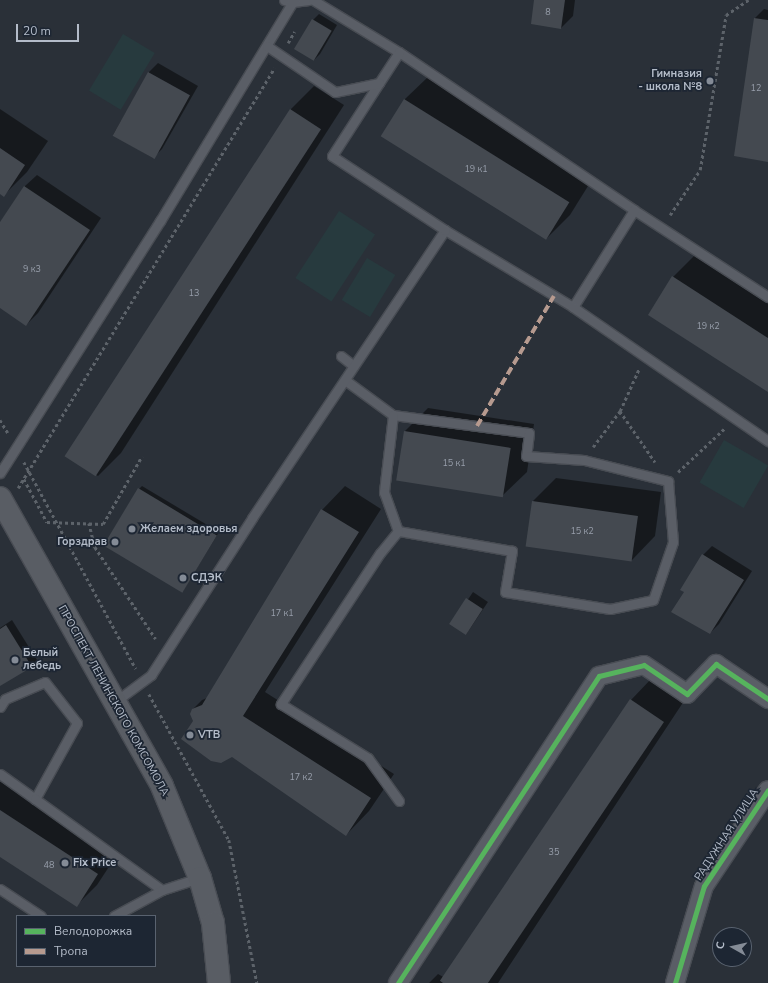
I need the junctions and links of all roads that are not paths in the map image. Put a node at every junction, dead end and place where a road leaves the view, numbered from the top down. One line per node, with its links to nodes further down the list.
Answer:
1 (309, 0): 3 (lane)
2 (313, 0): 5 (lane)
3 (290, 1): 4 (lane)
4 (267, 46): 6 (lane); 16 (lane)
5 (399, 52): 6 (lane); 7 (lane)
6 (380, 82): 8 (lane)
7 (634, 210): 9 (lane); 10 (lane)
8 (445, 230): 10 (lane); 12 (lane)
9 (768, 297)
10 (573, 307): 15 (lane)
11 (341, 356): 12 (lane)
12 (354, 366): 13 (lane)
13 (345, 380): 14 (lane); 20 (lane)
14 (393, 415): 18 (lane); 18 (lane)
15 (768, 441)
16 (0, 473)
17 (3, 504): 20 (main road, ПРОСПЕКТ ЛЕНИНСКОГО КОМСОМОЛА)
18 (398, 531): 25 (lane)
19 (768, 699): 32 (street)
20 (116, 701): 26 (main road, ПРОСПЕКТ ЛЕНИНСКОГО КОМСОМОЛА)
21 (0, 707): 24 (lane)
22 (0, 774): 24 (lane)
23 (768, 790): 33 (street, РАДУЖНАЯ УЛИЦА)
24 (35, 799): 28 (lane)
25 (399, 801)
26 (200, 878): 28 (lane); 31 (main road, ПРОСПЕКТ ЛЕНИНСКОГО КОМСОМОЛА)
27 (0, 889): 29 (lane)
28 (162, 890): 30 (lane)
29 (39, 915)
30 (116, 915)
31 (219, 983)
32 (398, 983)
33 (676, 983)

